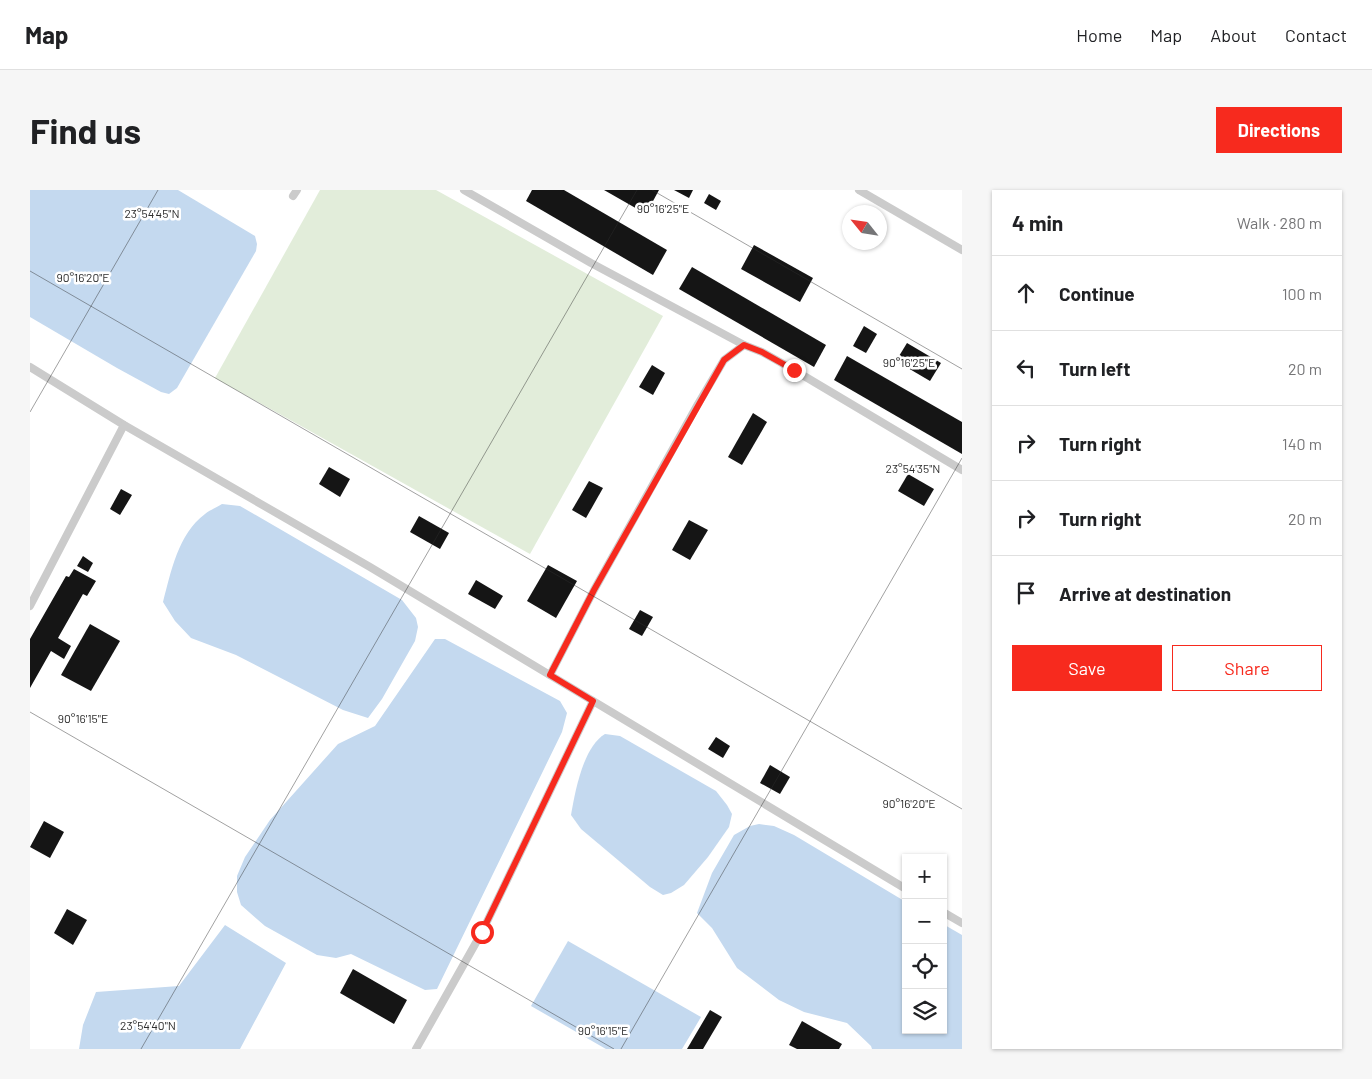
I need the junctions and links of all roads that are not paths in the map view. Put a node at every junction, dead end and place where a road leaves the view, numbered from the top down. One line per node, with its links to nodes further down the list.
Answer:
1 (464, 190): 4 (lane)
2 (860, 190): 3 (lane)
3 (962, 250)
4 (744, 345): 7 (lane); 9 (lane)
5 (30, 367): 6 (lane)
6 (124, 425): 8 (lane); 9 (lane)
7 (962, 470)
8 (30, 606)
9 (550, 675): 10 (lane)
10 (593, 701): 11 (lane); 14 (lane)
11 (902, 887)
12 (947, 914): 13 (lane)
13 (962, 923)
14 (416, 1049)

